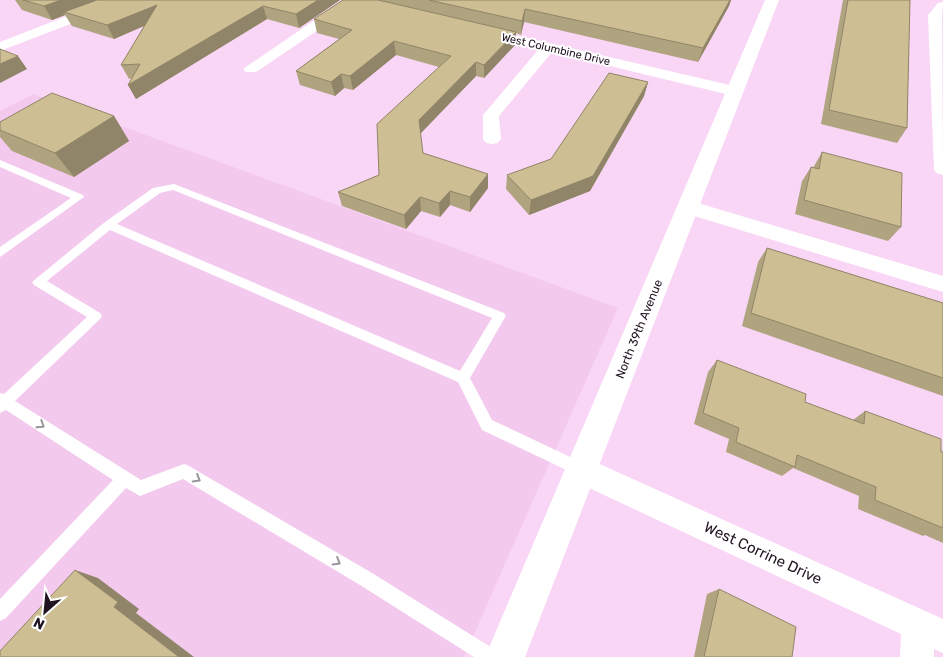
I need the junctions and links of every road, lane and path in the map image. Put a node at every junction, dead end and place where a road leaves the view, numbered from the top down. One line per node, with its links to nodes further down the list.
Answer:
1 (120, 0): 7 (street)
2 (351, 0): 10 (street)
3 (772, 0): 11 (street, North 39th Avenue)
4 (943, 6): 12 (street)
5 (0, 30): 7 (street)
6 (474, 30): 9 (street, West Columbine Drive)
7 (23, 38): 8 (street)
8 (0, 47)
9 (549, 47): 11 (street, West Columbine Drive); 13 (street)
10 (250, 69)
11 (734, 92): 16 (street, North 39th Avenue)
12 (941, 107): 15 (street)
13 (492, 139)
14 (0, 163): 18 (lane)
15 (943, 169)
16 (688, 207): 19 (street); 22 (street, North 39th Avenue)
17 (109, 225): 20 (lane); 20 (lane); 21 (lane)
18 (0, 253)
19 (943, 284)
20 (463, 378): 22 (lane)
21 (2, 403): 23 (lane, one-way to 23)
22 (582, 470): 25 (street, West Corrine Drive); 27 (street, North 39th Avenue)
23 (124, 479): 24 (lane); 26 (lane, one-way to 26)
24 (0, 612)
25 (926, 639)
26 (491, 657)
27 (505, 657)

